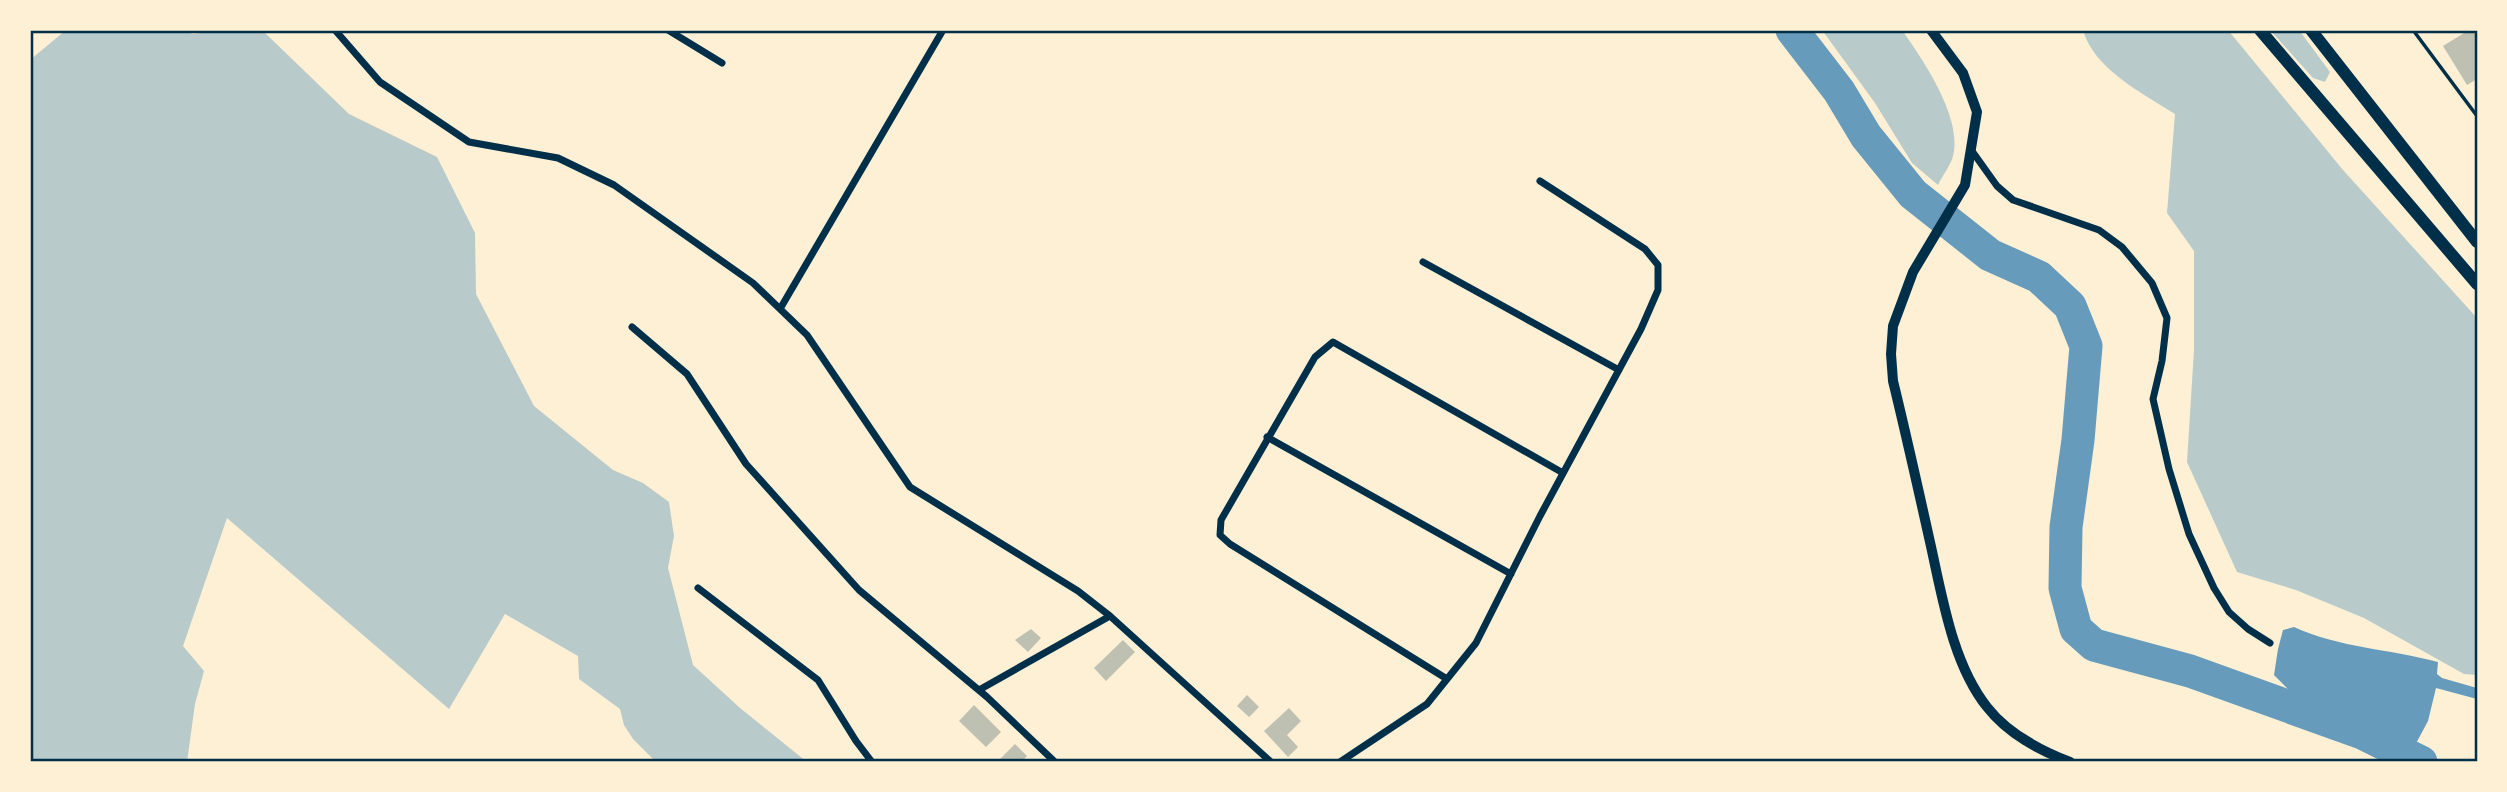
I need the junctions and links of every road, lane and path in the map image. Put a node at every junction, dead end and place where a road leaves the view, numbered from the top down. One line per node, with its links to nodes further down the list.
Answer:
1 (335, 30): 15 (street)
2 (668, 30): 8 (street)
3 (943, 30): 15 (street)
4 (1931, 30): 10 (main road)
5 (2260, 30): 14 (highway)
6 (2311, 30): 12 (highway)
7 (2413, 30): 9 (lane)
8 (722, 63)
9 (2477, 116)
10 (1972, 150): 23 (street); 30 (main road)
11 (1540, 181): 17 (street)
12 (2477, 242)
13 (1423, 262): 17 (street)
14 (2477, 284)
15 (780, 309): 22 (street)
16 (632, 327): 25 (street)
17 (1619, 370): 19 (street)
18 (1267, 437): 19 (street); 20 (street); 24 (street)
19 (1563, 473): 20 (street)
20 (1511, 574): 24 (street)
21 (698, 588): 26 (street)
22 (1111, 616): 25 (street); 28 (street)
23 (2270, 643)
24 (1447, 679): 29 (street)
25 (979, 690): 27 (street)
26 (872, 762)
27 (1055, 762)
28 (1271, 762)
29 (1340, 762)
30 (2070, 762)

